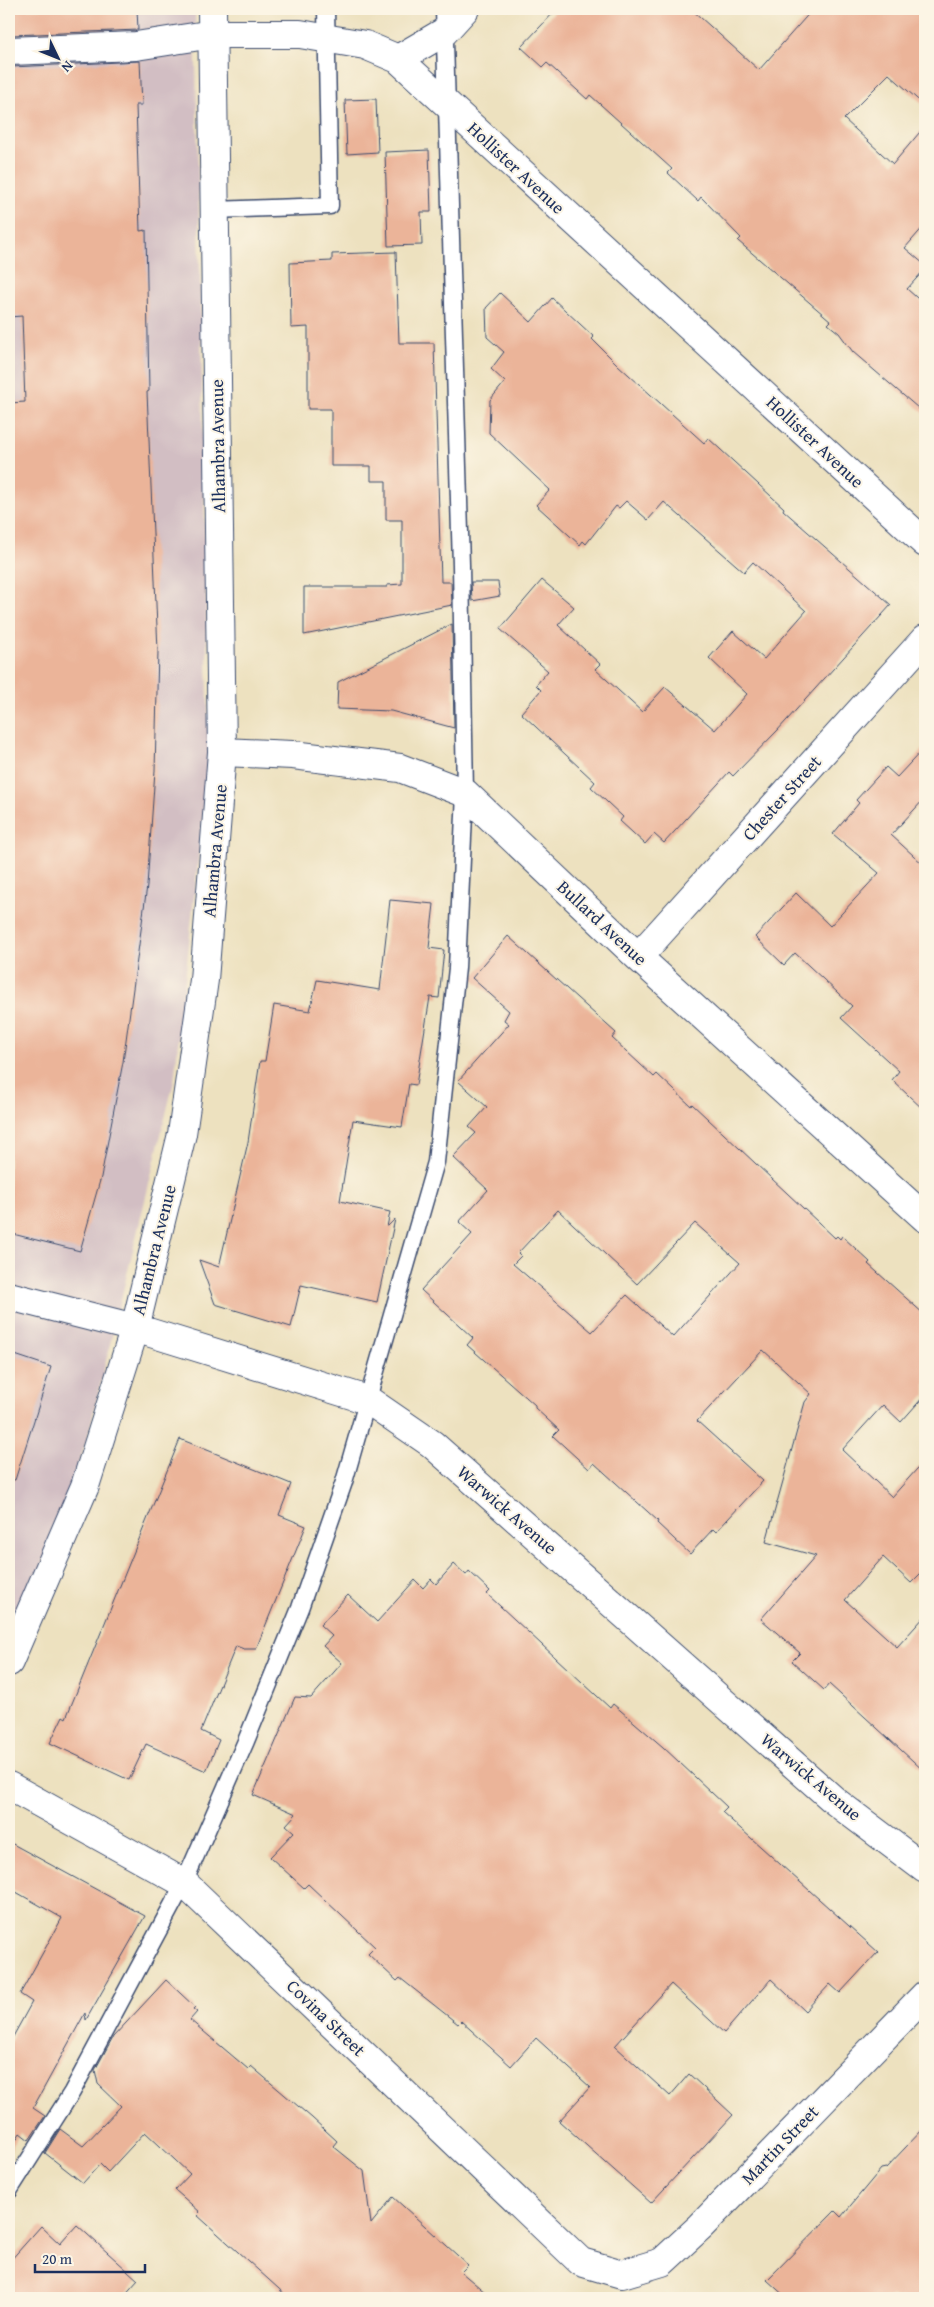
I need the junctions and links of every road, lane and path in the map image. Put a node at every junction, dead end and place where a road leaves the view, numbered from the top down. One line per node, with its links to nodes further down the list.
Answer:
1 (326, 9): 5 (lane)
2 (465, 9): 3 (street)
3 (444, 20): 7 (street); 8 (lane)
4 (213, 21): 5 (street, Hollister Avenue); 6 (street, Hollister Avenue); 9 (street, Alhambra Avenue)
5 (328, 39): 7 (street, Hollister Avenue); 9 (lane)
6 (9, 51)
7 (398, 59): 8 (street, Hollister Avenue)
8 (448, 105): 10 (street, Hollister Avenue); 13 (lane)
9 (215, 210): 12 (street, Alhambra Avenue)
10 (925, 543)
11 (925, 639): 14 (street, Chester Street)
12 (222, 752): 13 (street, Bullard Avenue); 17 (street, Alhambra Avenue)
13 (465, 792): 14 (street, Bullard Avenue); 18 (lane)
14 (638, 957): 15 (street, Bullard Avenue)
15 (925, 1218)
16 (9, 1296): 17 (street, Warwick Avenue)
17 (135, 1328): 18 (street, Warwick Avenue); 19 (street, Alhambra Avenue)
18 (368, 1400): 21 (street, Warwick Avenue); 22 (lane)
19 (9, 1662)
20 (9, 1786): 22 (street, Covina Street)
21 (925, 1869)
22 (184, 1883): 24 (lane); 25 (street, Covina Street)
23 (925, 1995): 25 (street, Martin Street)
24 (9, 2191)
25 (622, 2274)

